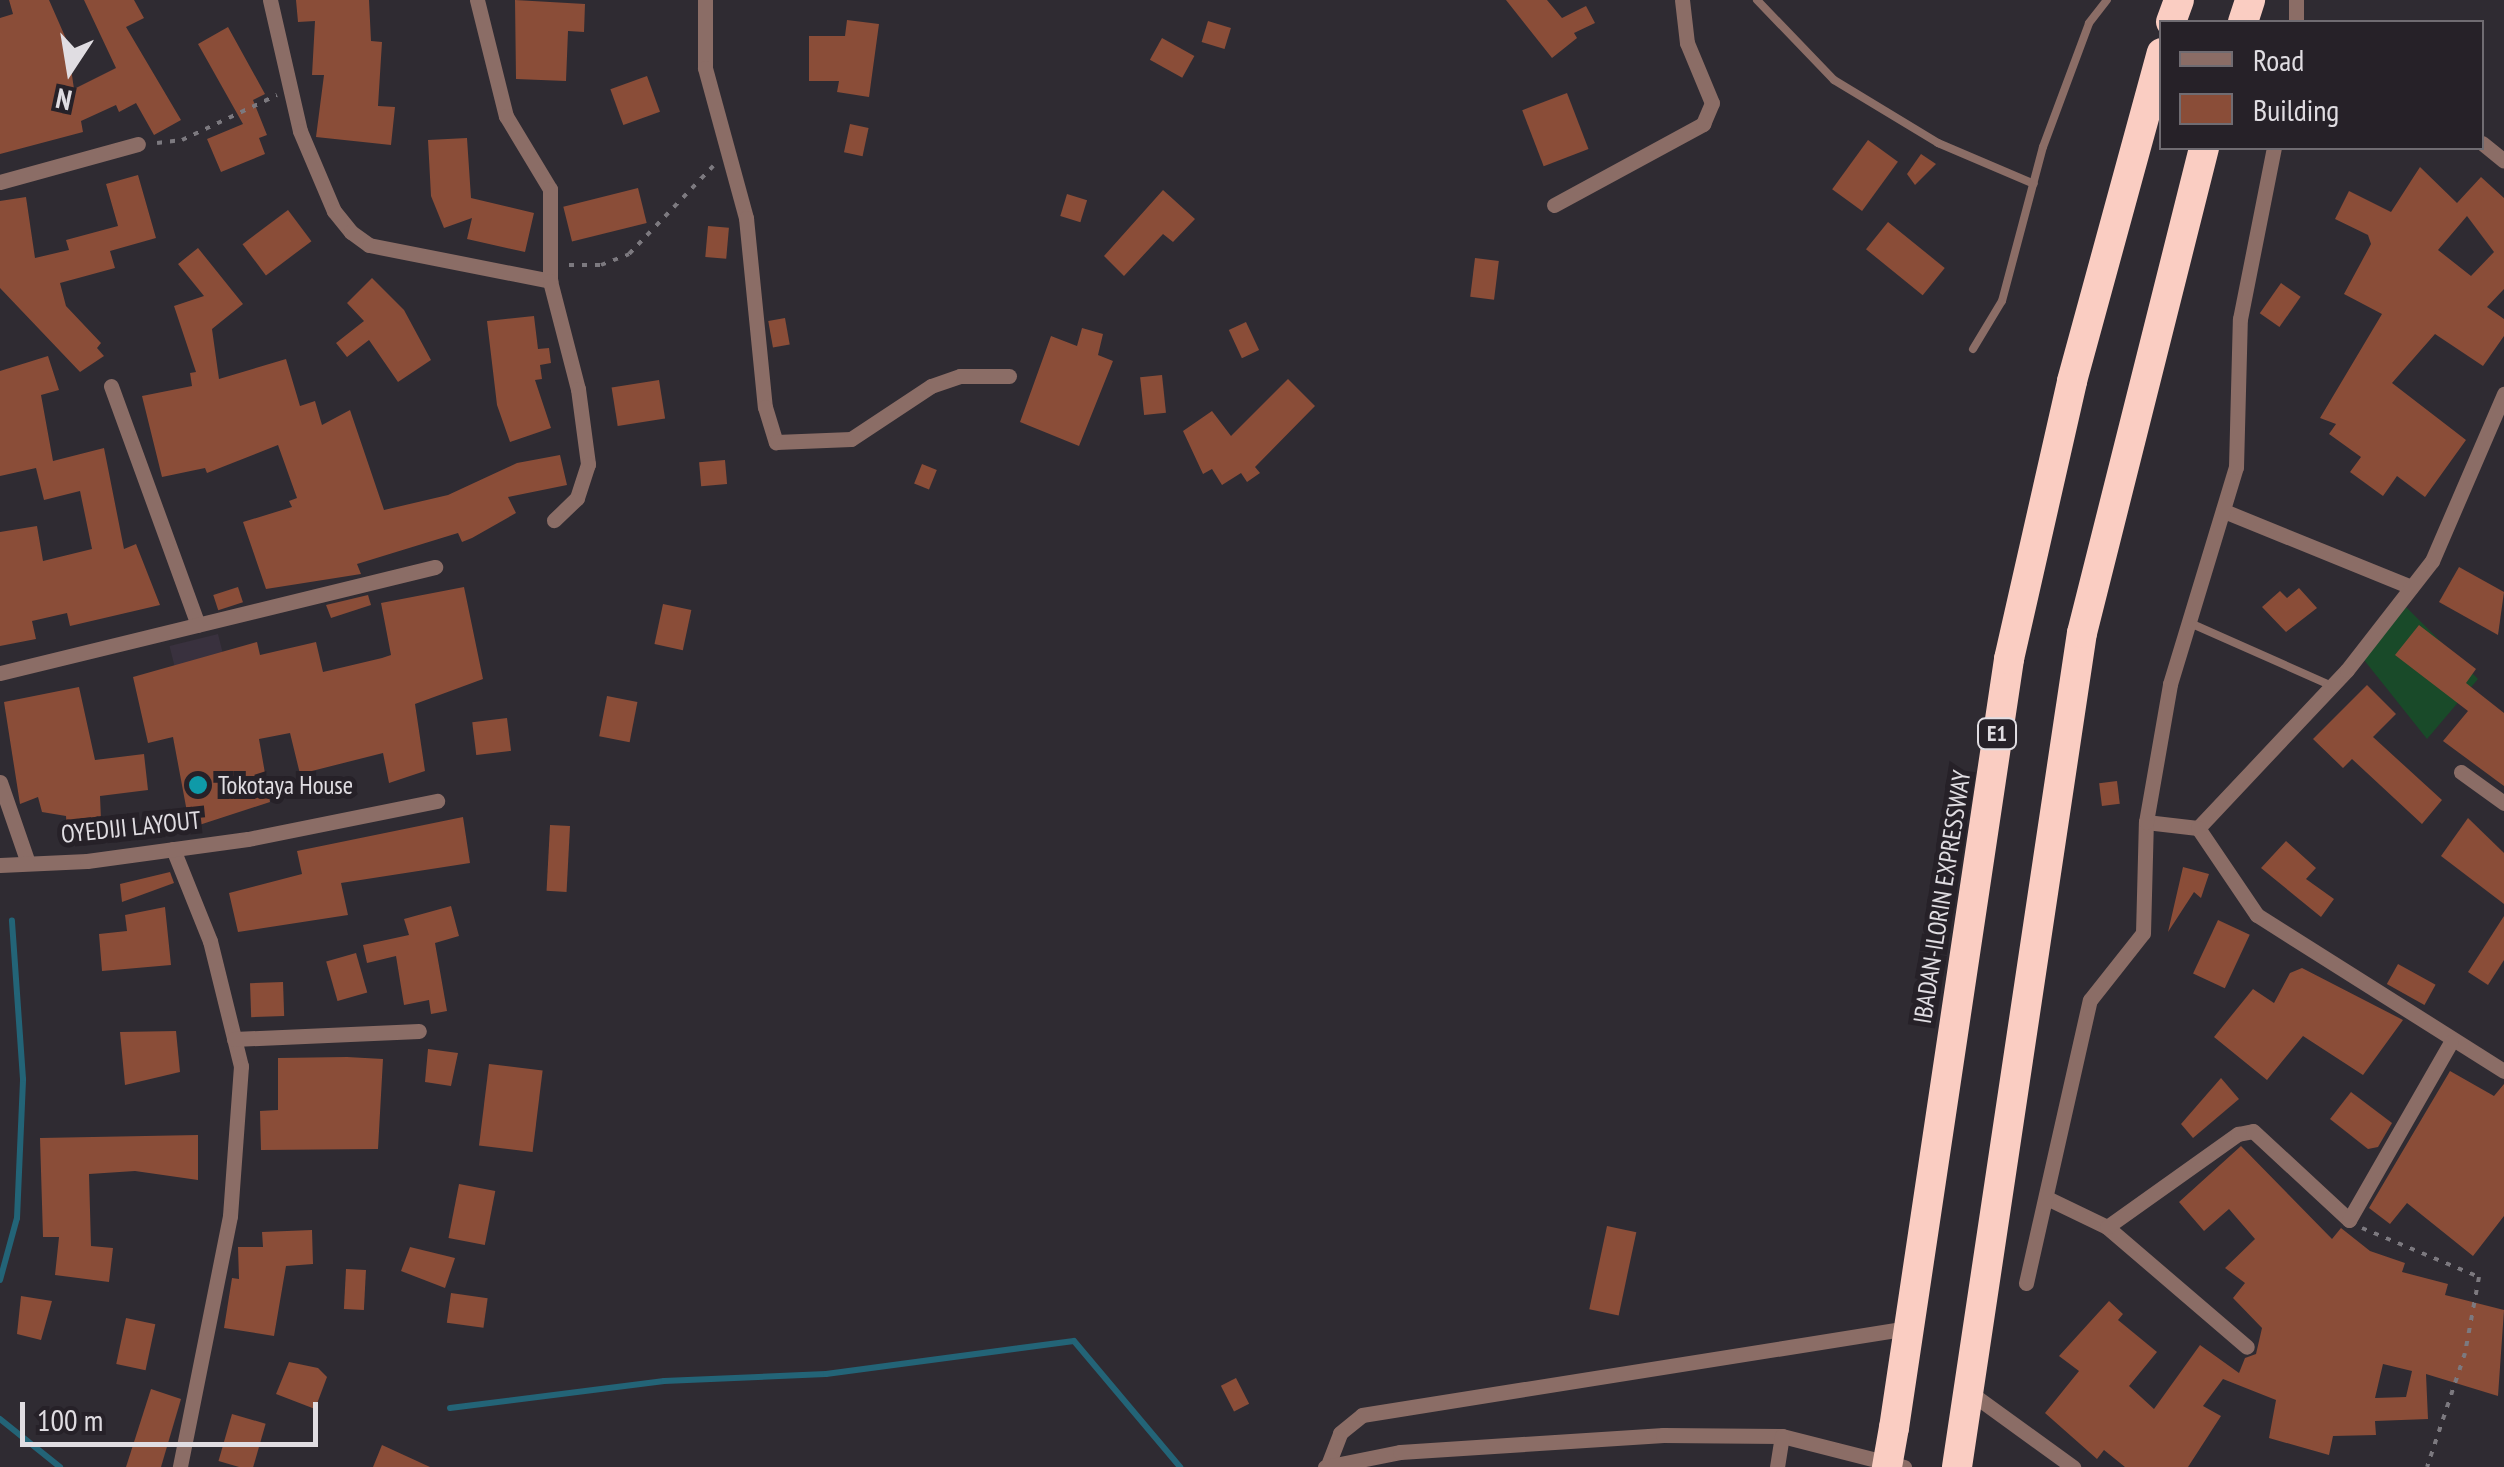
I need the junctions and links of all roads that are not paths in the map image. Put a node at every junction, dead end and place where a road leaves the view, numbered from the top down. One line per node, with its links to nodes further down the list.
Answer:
1 (270, 0): 16 (street)
2 (476, 0): 16 (street)
3 (705, 0): 18 (street)
4 (1682, 0): 15 (street)
5 (1757, 0): 14 (lane)
6 (2106, 0): 14 (lane)
7 (2159, 64): 45 (highway, IBADAN-ILORIN EXPRESSWAY / E1)
8 (138, 144): 13 (street)
9 (2484, 145): 12 (street)
10 (2203, 150): 47 (highway)
11 (2274, 150): 21 (street)
12 (2504, 161)
13 (0, 182)
14 (2034, 184): 17 (lane)
15 (1554, 206)
16 (550, 273): 22 (street)
17 (1973, 349)
18 (1009, 376)
19 (110, 386): 26 (street)
20 (2502, 405): 24 (street)
21 (2224, 510): 24 (street); 25 (street)
22 (554, 520)
23 (436, 567): 26 (street)
24 (2411, 587): 28 (street)
25 (2190, 623): 28 (lane); 33 (street)
26 (198, 625): 27 (street)
27 (0, 673)
28 (2332, 686): 34 (street)
29 (2461, 772): 32 (street)
30 (0, 782): 36 (street, OYEDIJI LAYOUT)
31 (437, 801): 35 (street, OYEDIJI LAYOUT)
32 (2504, 803)
33 (2146, 822): 34 (street); 42 (street)
34 (2198, 828): 40 (street)
35 (173, 849): 36 (street, OYEDIJI LAYOUT); 39 (street)
36 (28, 860): 37 (street)
37 (0, 865)
38 (419, 1030): 39 (street)
39 (234, 1039): 51 (street)
40 (2451, 1042): 41 (street); 43 (street)
41 (2504, 1071)
42 (2049, 1200): 43 (street); 44 (street)
43 (2107, 1227): 46 (street)
44 (2026, 1284)
45 (1908, 1328): 50 (street); 53 (highway, IBADAN-ILORIN EXPRESSWAY / E1, bridge)
46 (2247, 1347)
47 (1968, 1391): 49 (highway); 55 (street)
48 (1782, 1436): 50 (street); 52 (street); 54 (street)
49 (1957, 1464)
50 (1326, 1466)
51 (180, 1467)
52 (1778, 1467)
53 (1887, 1467)
54 (1904, 1467)
55 (2073, 1467)

